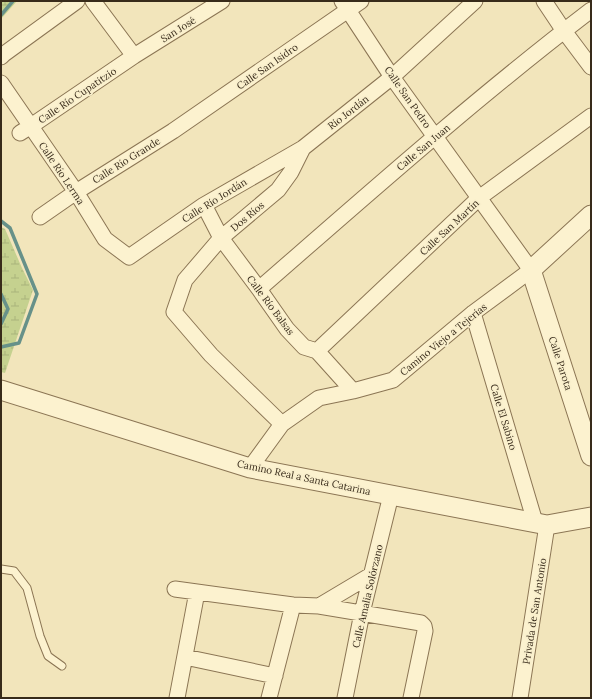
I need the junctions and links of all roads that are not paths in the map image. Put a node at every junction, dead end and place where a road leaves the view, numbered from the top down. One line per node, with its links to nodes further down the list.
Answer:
1 (77, 1): 10 (street)
2 (93, 1): 11 (street)
3 (222, 1): 11 (street, San José)
4 (361, 1): 7 (street, Calle San Isidro)
5 (475, 1): 13 (street, Río Jordán)
6 (544, 1): 9 (street)
7 (345, 6): 13 (street, Calle San Pedro); 17 (street, Calle San Isidro)
8 (591, 10): 9 (street, Calle San Juan)
9 (564, 31): 12 (street); 18 (street, Calle San Juan)
10 (2, 56)
11 (134, 56): 16 (street, Calle Río Cupatitzio)
12 (591, 67)
13 (392, 77): 18 (street, Calle San Pedro); 19 (street, Río Jordán)
14 (1, 83): 16 (street, Calle Río Lerma)
15 (591, 116): 21 (street, Calle San Martín)
16 (25, 130): 20 (street, Calle Río Lerma)
17 (173, 131): 20 (street, Calle Río Grande)
18 (435, 136): 21 (street, Calle San Pedro); 28 (street, Calle San Juan)
19 (303, 148): 22 (street, Calle Río Jordán); 25 (street, Dos Ríos)
20 (76, 192): 24 (street, Calle Río Grande); 26 (street, Calle Río Lerma)
21 (479, 198): 27 (street, Calle San Pedro); 30 (street, Calle San Martín)
22 (204, 205): 25 (street, Calle Río Balsas); 26 (street, Calle Río Jordán)
23 (591, 215): 27 (street, Camino Viejo a Tejerias)
24 (40, 217)
25 (221, 238): 28 (street, Calle Río Balsas); 33 (street, Dos Ríos)
26 (129, 258)
27 (532, 270): 29 (street, Camino Viejo a Tejerias); 34 (street, Calle Parota)
28 (259, 289): 30 (street, Calle Río Balsas)
29 (473, 313): 32 (street, Camino Viejo a Tejerias); 38 (street, Calle El Sabino)
30 (317, 351): 32 (street, Calle Río Balsas)
31 (1, 390): 35 (street, Camino Real a Santa Catarina)
32 (353, 391): 33 (street, Camino Viejo a Tejerias)
33 (282, 424): 35 (street, Camino Viejo a Tejerias)
34 (591, 456)
35 (250, 468): 36 (street, Camino Real a Santa Catarina)
36 (391, 495): 38 (street, Camino Real a Santa Catarina); 40 (street, Calle Amalia Solórzano)
37 (591, 517): 38 (street, Camino Real a Santa Catarina)
38 (541, 523): 53 (street, Privada de San Antonio)
39 (1, 569): 47 (lane)
40 (371, 575): 44 (street); 45 (street, Calle Amalia Solórzano)
41 (175, 589): 42 (street)
42 (198, 592): 43 (street); 46 (street)
43 (293, 605): 44 (street); 48 (street)
44 (319, 606): 45 (street)
45 (362, 613): 51 (street, Calle Amalia Solórzano); 52 (street)
46 (185, 657): 48 (street); 49 (street)
47 (62, 666)
48 (274, 676): 50 (street)
49 (177, 698)
50 (269, 698)
51 (345, 698)
52 (411, 698)
53 (520, 698)

